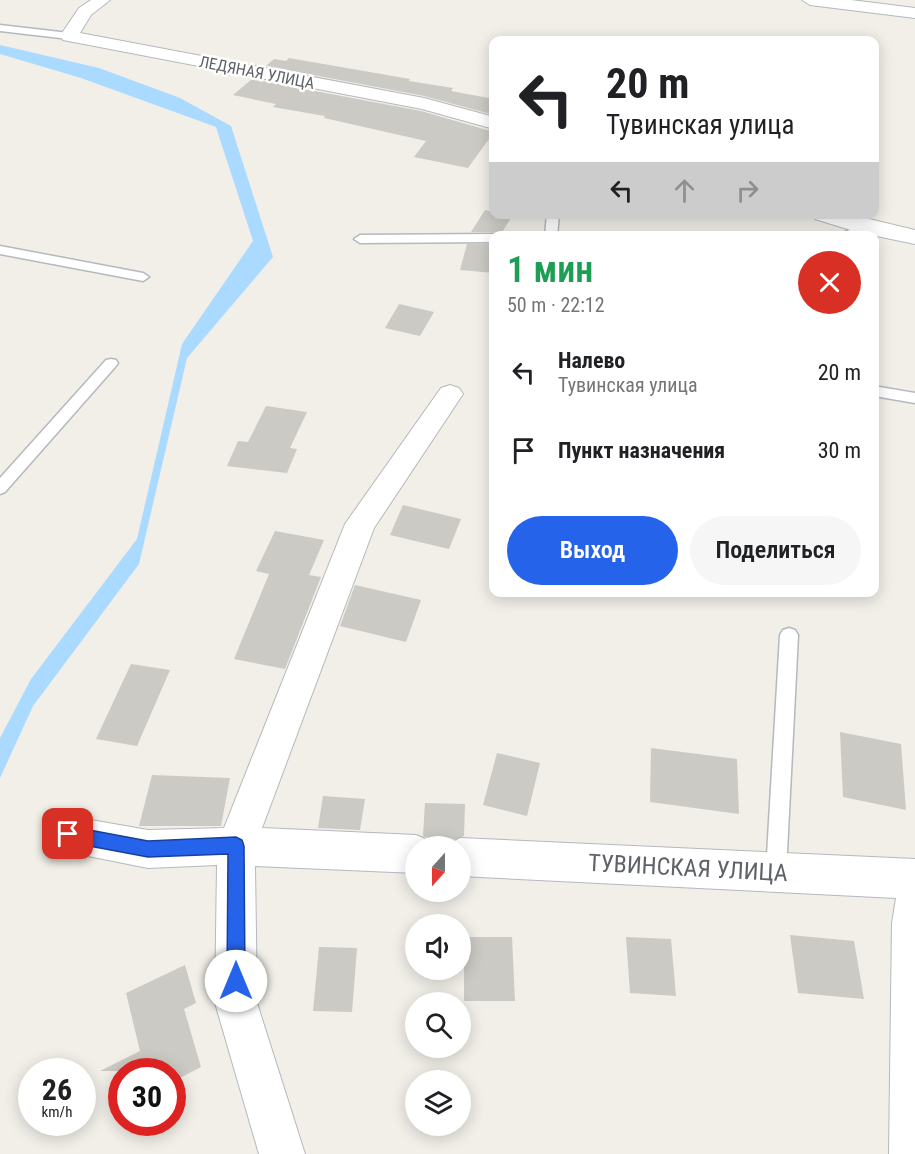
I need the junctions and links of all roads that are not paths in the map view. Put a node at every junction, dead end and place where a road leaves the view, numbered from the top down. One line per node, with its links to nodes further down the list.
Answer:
1 (102, 0): 5 (street)
2 (810, 0): 3 (street)
3 (915, 13)
4 (0, 28): 5 (lane)
5 (69, 36): 6 (street, ЛЕДЯНАЯ УЛИЦА)
6 (489, 122)
7 (839, 219): 8 (street)
8 (865, 227): 9 (lane); 10 (street)
9 (855, 231)
10 (915, 237)
11 (489, 238): 12 (lane)
12 (360, 239)
13 (0, 250): 14 (lane)
14 (143, 278)
15 (111, 363): 19 (lane)
16 (879, 392): 18 (lane)
17 (450, 394): 22 (street)
18 (915, 398)
19 (0, 488)
20 (789, 635): 25 (lane)
21 (68, 834): 22 (street)
22 (236, 846): 23 (street); 28 (street)
23 (405, 854)
24 (471, 857): 25 (street, ТУВИНСКАЯ УЛИЦА)
25 (776, 872): 26 (street, ТУВИНСКАЯ УЛИЦА)
26 (915, 879)
27 (915, 900): 29 (street)
28 (282, 1154)
29 (912, 1154)

